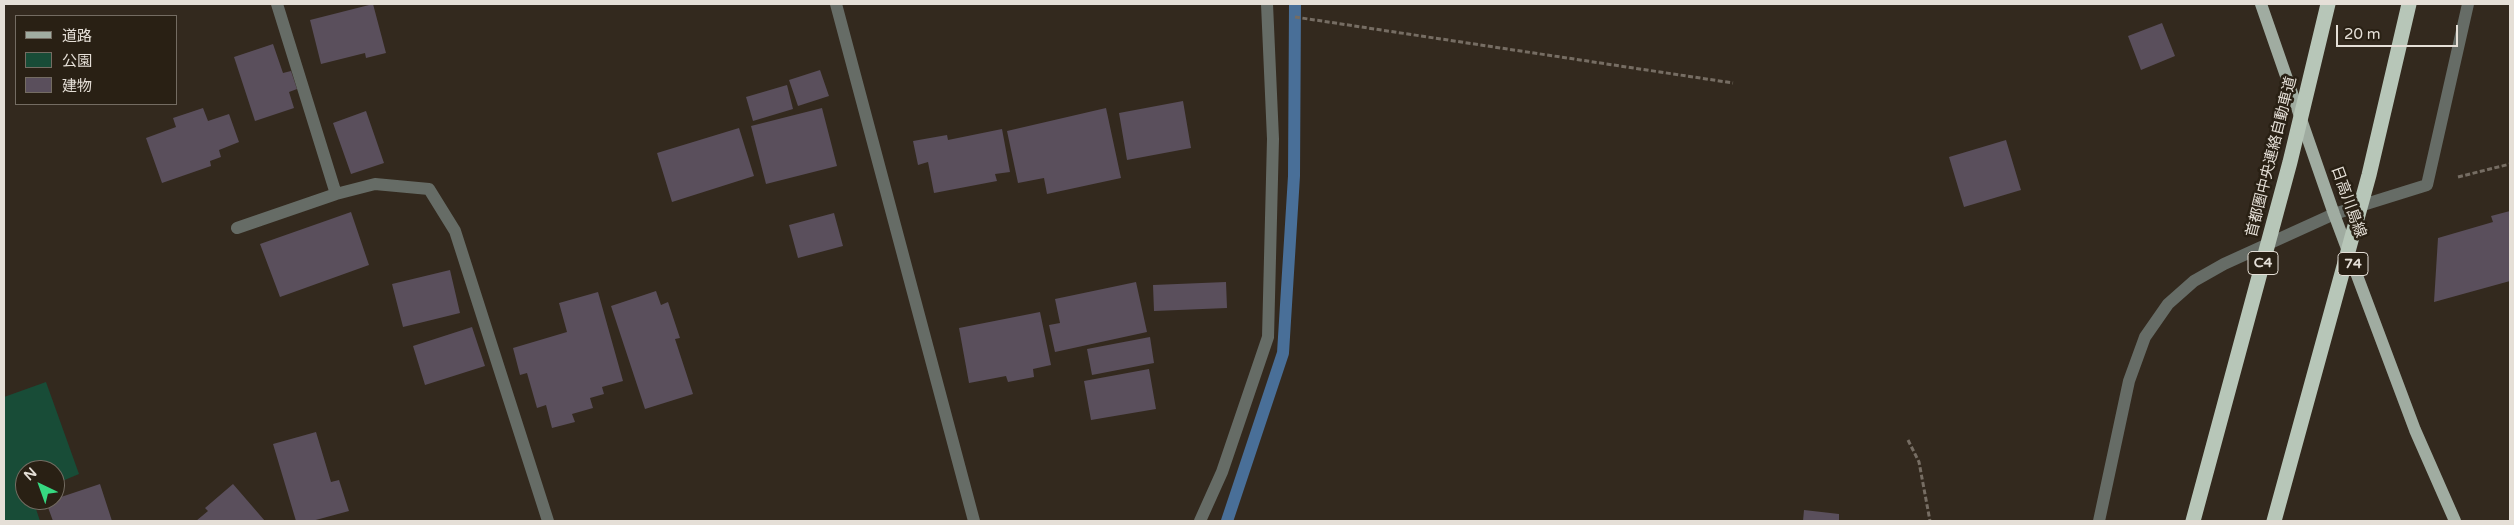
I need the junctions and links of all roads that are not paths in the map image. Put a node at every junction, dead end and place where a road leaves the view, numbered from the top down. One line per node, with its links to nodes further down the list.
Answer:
1 (277, 4): 8 (street)
2 (836, 4): 12 (street)
3 (2261, 4): 9 (main road, 日高川島線 / 74)
4 (2328, 4): 15 (highway, 首都圏中央連絡自動車道 / C4, bridge)
5 (2409, 4): 16 (highway, bridge)
6 (2468, 4): 9 (street)
7 (1267, 8): 13 (street)
8 (336, 194): 10 (street); 11 (street)
9 (2334, 214): 14 (street); 17 (main road, 日高川島線 / 74)
10 (237, 228)
11 (548, 521)
12 (974, 521)
13 (1200, 521)
14 (2099, 521)
15 (2193, 521)
16 (2274, 521)
17 (2455, 521)

